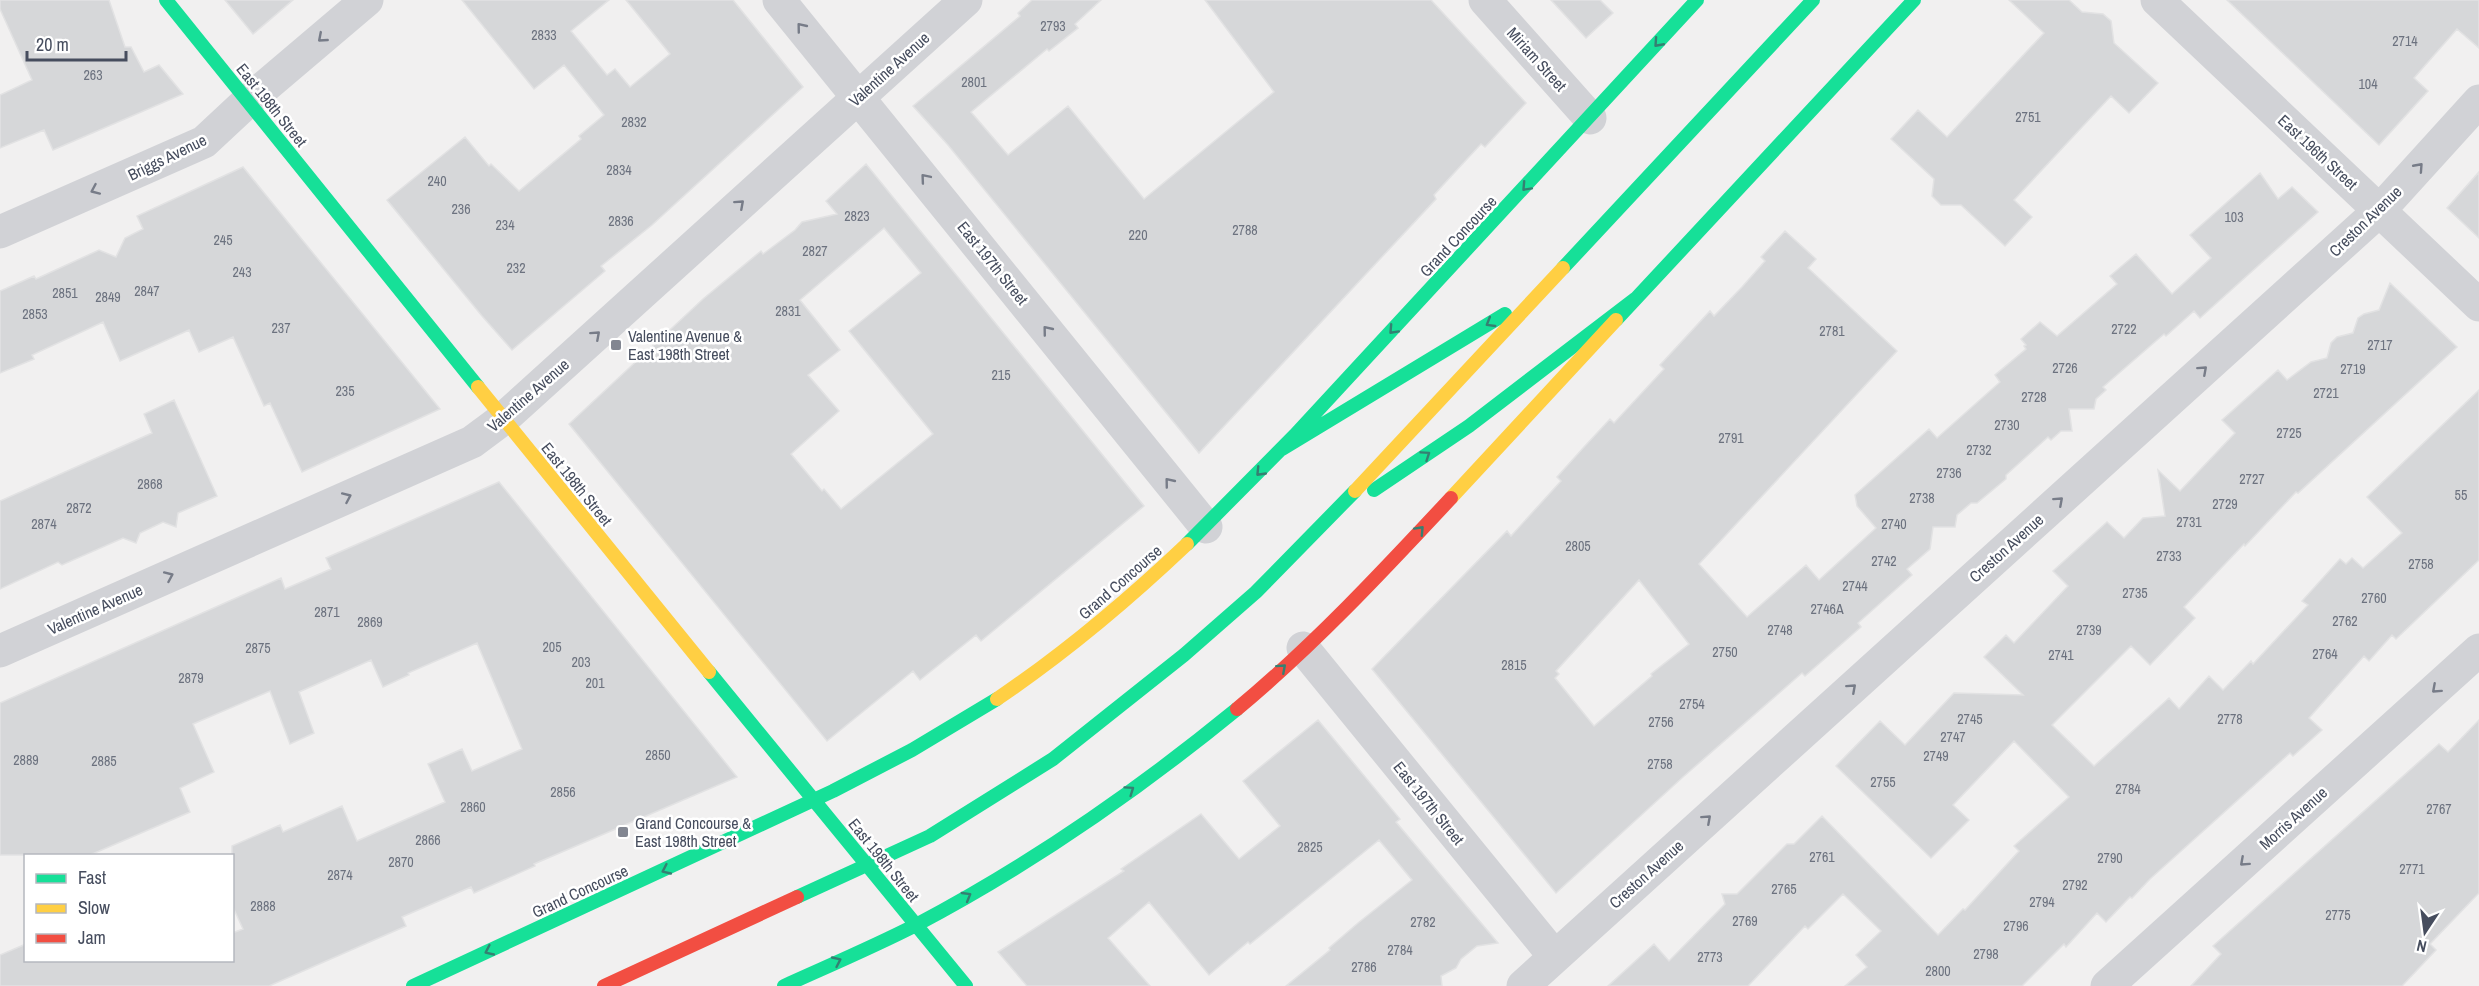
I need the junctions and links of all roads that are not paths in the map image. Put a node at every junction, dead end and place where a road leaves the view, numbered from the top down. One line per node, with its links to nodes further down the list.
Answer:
1 (166, 0): 12 (street, East 198th Street)
2 (366, 0): 12 (street, Briggs Avenue, one-way to 12)
3 (779, 0): 10 (street, East 197th Street, one-way to 3)
4 (966, 0): 10 (street, Valentine Avenue)
5 (1485, 0): 13 (street, Miriam Street)
6 (1697, 0): 13 (street, Grand Concourse, one-way to 13)
7 (1813, 0): 16 (street)
8 (1914, 0): 17 (street)
9 (2157, 0): 14 (street, East 196th Street)
10 (858, 96): 19 (street, Valentine Avenue, one-way to 10); 22 (street, East 197th Street, one-way to 10)
11 (2479, 100): 14 (street, Creston Avenue, one-way to 11)
12 (248, 101): 15 (street, Briggs Avenue, one-way to 15); 19 (street, East 198th Street)
13 (1590, 118): 20 (street, Grand Concourse, one-way to 20)
14 (2380, 210): 18 (street, East 196th Street); 29 (street, Creston Avenue, one-way to 14)
15 (0, 232)
16 (1540, 293): 20 (street, one-way to 20); 21 (street)
17 (1635, 299): 21 (street, one-way to 17); 23 (street, one-way to 17)
18 (2479, 305)
19 (503, 419): 25 (street, Valentine Avenue, one-way to 19); 26 (street, East 198th Street)
20 (1282, 449): 22 (street, Grand Concourse, one-way to 22)
21 (1325, 523): 27 (street)
22 (1206, 527): 26 (street, Grand Concourse)
23 (1303, 648): 28 (street, one-way to 23); 29 (street, East 197th Street)
24 (2479, 650): 35 (street, Morris Avenue, one-way to 35)
25 (0, 651)
26 (814, 801): 27 (street, East 198th Street); 30 (street, Grand Concourse, one-way to 30)
27 (868, 866): 28 (street, East 198th Street); 31 (street)
28 (916, 925): 32 (street, one-way to 28); 33 (street, East 198th Street)
29 (1555, 957): 34 (street, Creston Avenue)
30 (413, 986)
31 (603, 986)
32 (784, 986)
33 (966, 986)
34 (1523, 986)
35 (2107, 986)

